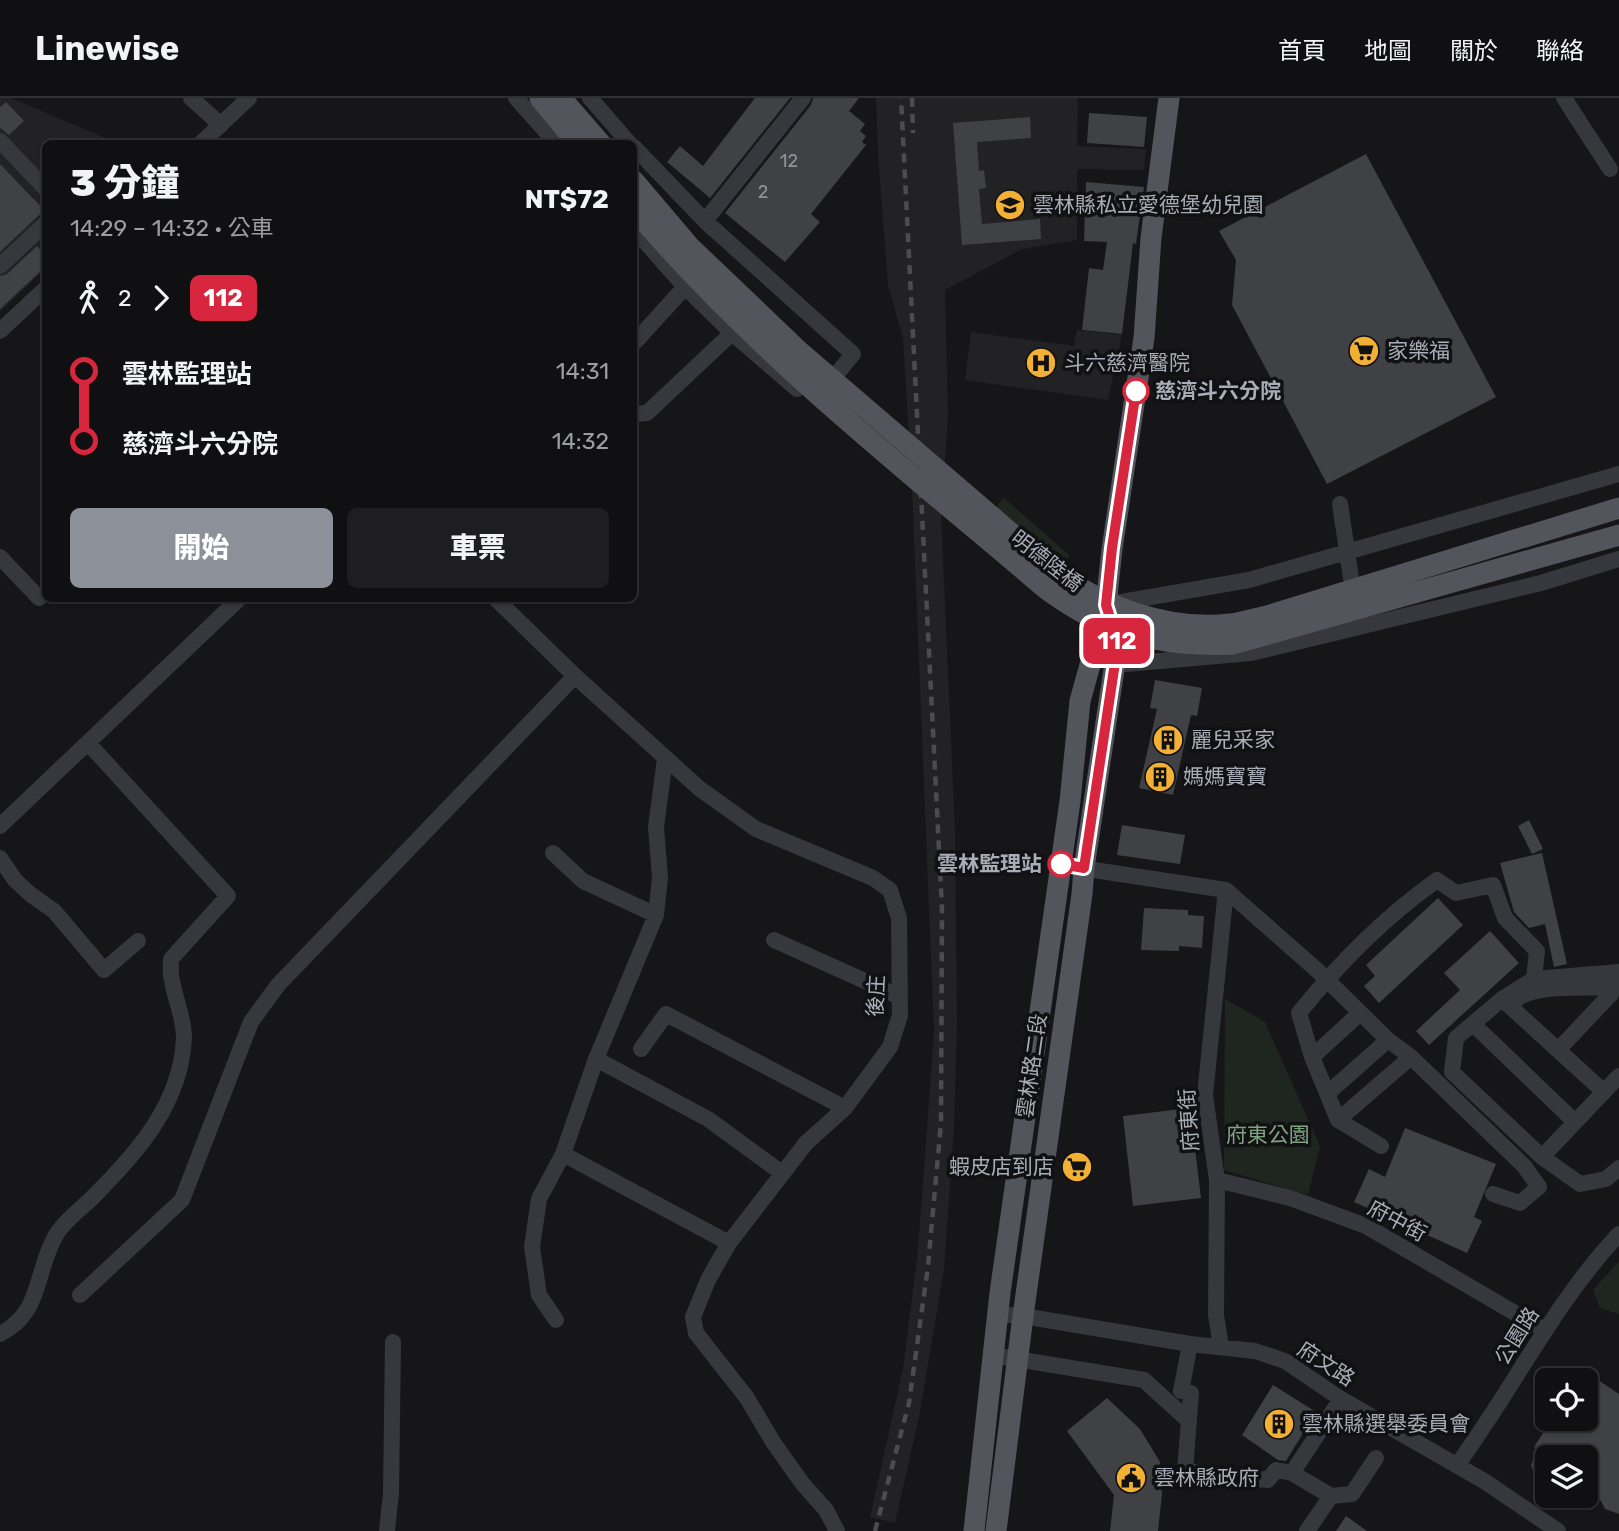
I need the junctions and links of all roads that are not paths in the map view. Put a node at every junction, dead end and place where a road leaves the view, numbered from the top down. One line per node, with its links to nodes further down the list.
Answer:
1 (191, 98): 9 (street)
2 (249, 98): 9 (street)
3 (516, 98): 11 (street)
4 (803, 98): 21 (street)
5 (1169, 98): 41 (main road, 雲林路二段)
6 (1564, 98): 17 (street)
7 (548, 99): 12 (main road); 13 (main road)
8 (595, 100): 14 (street)
9 (221, 125): 10 (street)
10 (204, 140)
11 (553, 140)
12 (575, 140)
13 (596, 140)
14 (628, 140)
15 (0, 141): 18 (street)
16 (637, 150): 21 (street)
17 (1610, 169)
18 (42, 185)
19 (637, 185): 33 (main road, 明德陸橋, bridge)
20 (637, 213): 34 (main road, 明德陸橋, bridge)
21 (705, 221): 28 (street)
22 (42, 227): 24 (street)
23 (637, 232): 25 (street)
24 (0, 266)
25 (685, 287): 28 (street); 29 (street)
26 (42, 292): 27 (street)
27 (0, 331)
28 (732, 333): 30 (street)
29 (637, 340)
30 (637, 414)
31 (1619, 474): 35 (street)
32 (1340, 504): 35 (street)
33 (1619, 508)
34 (1619, 535)
35 (1348, 551): 41 (street); 42 (street)
36 (0, 557): 38 (street)
37 (1619, 559): 42 (street)
38 (39, 598)
39 (236, 602): 45 (street)
40 (499, 602): 44 (street, 後庄)
41 (1106, 605): 43 (main road, 雲林路二段); 50 (main road, 雲林路二段)
42 (1358, 627): 43 (street)
43 (1114, 665): 51 (main road, 雲林路二段)
44 (575, 676): 46 (street, 後庄); 85 (street)
45 (88, 743): 47 (street); 90 (street)
46 (665, 759): 53 (street); 60 (street, 後庄)
47 (0, 825)
48 (553, 853): 53 (street)
49 (0, 858): 55 (street)
50 (1061, 864): 51 (street); 86 (main road, 雲林路二段)
51 (1084, 868): 52 (street); 87 (main road, 雲林路二段)
52 (1226, 891): 57 (street); 81 (street, 府東街)
53 (656, 915): 69 (street)
54 (774, 940): 60 (street)
55 (138, 941)
56 (1619, 972): 58 (street)
57 (1322, 975): 58 (street); 62 (street); 68 (street)
58 (1534, 979): 61 (street)
59 (1614, 988): 61 (street); 66 (street)
60 (898, 996): 73 (street, 後庄)
61 (1506, 1002): 63 (street); 66 (street)
62 (1360, 1013): 64 (street); 68 (street)
63 (1472, 1024): 75 (street); 78 (street)
64 (1388, 1040): 67 (street); 72 (street)
65 (641, 1049): 73 (street)
66 (1558, 1050): 71 (street)
67 (1411, 1056): 74 (street); 82 (street)
68 (1311, 1057): 72 (street)
69 (596, 1059): 77 (street); 80 (street)
70 (1619, 1076): 71 (street)
71 (1604, 1092): 75 (street)
72 (1328, 1093): 74 (street)
73 (845, 1108): 80 (street, 後庄)
74 (1338, 1120): 76 (street)
75 (1575, 1122): 78 (street)
76 (1381, 1146)
77 (563, 1154): 84 (street); 88 (street)
78 (1542, 1157): 79 (street)
79 (1619, 1167)
80 (782, 1173): 84 (street, 後庄)
81 (1217, 1180): 89 (street, 府中街); 93 (street, 府東街)
82 (1493, 1194)
83 (1619, 1234): 89 (street, 公園路)
84 (729, 1243): 103 (street, 後庄)
85 (80, 1295)
86 (998, 1314): 87 (street, 府文路); 94 (main road, 雲林路二段)
87 (1023, 1316): 92 (street, 府文路); 95 (main road, 雲林路二段)
88 (556, 1320)
89 (1544, 1330): 99 (street, 公園路)
90 (0, 1334)
91 (393, 1342): 102 (street)
92 (1190, 1344): 93 (street, 府文路); 97 (street)
93 (1221, 1347): 96 (street, 府文路)
94 (993, 1355): 95 (street); 104 (main road, 雲林路二段)
95 (1018, 1359): 97 (street); 105 (main road, 雲林路二段)
96 (1341, 1399): 99 (street, 府文路); 100 (street)
97 (1189, 1421): 100 (street)
98 (1377, 1458): 101 (street)
99 (1457, 1465): 107 (street, 府文路)
100 (1292, 1473): 101 (street)
101 (1331, 1496): 106 (street)
102 (387, 1531)
103 (837, 1531)
104 (974, 1531)
105 (996, 1531)
106 (1307, 1531)
107 (1558, 1531)

